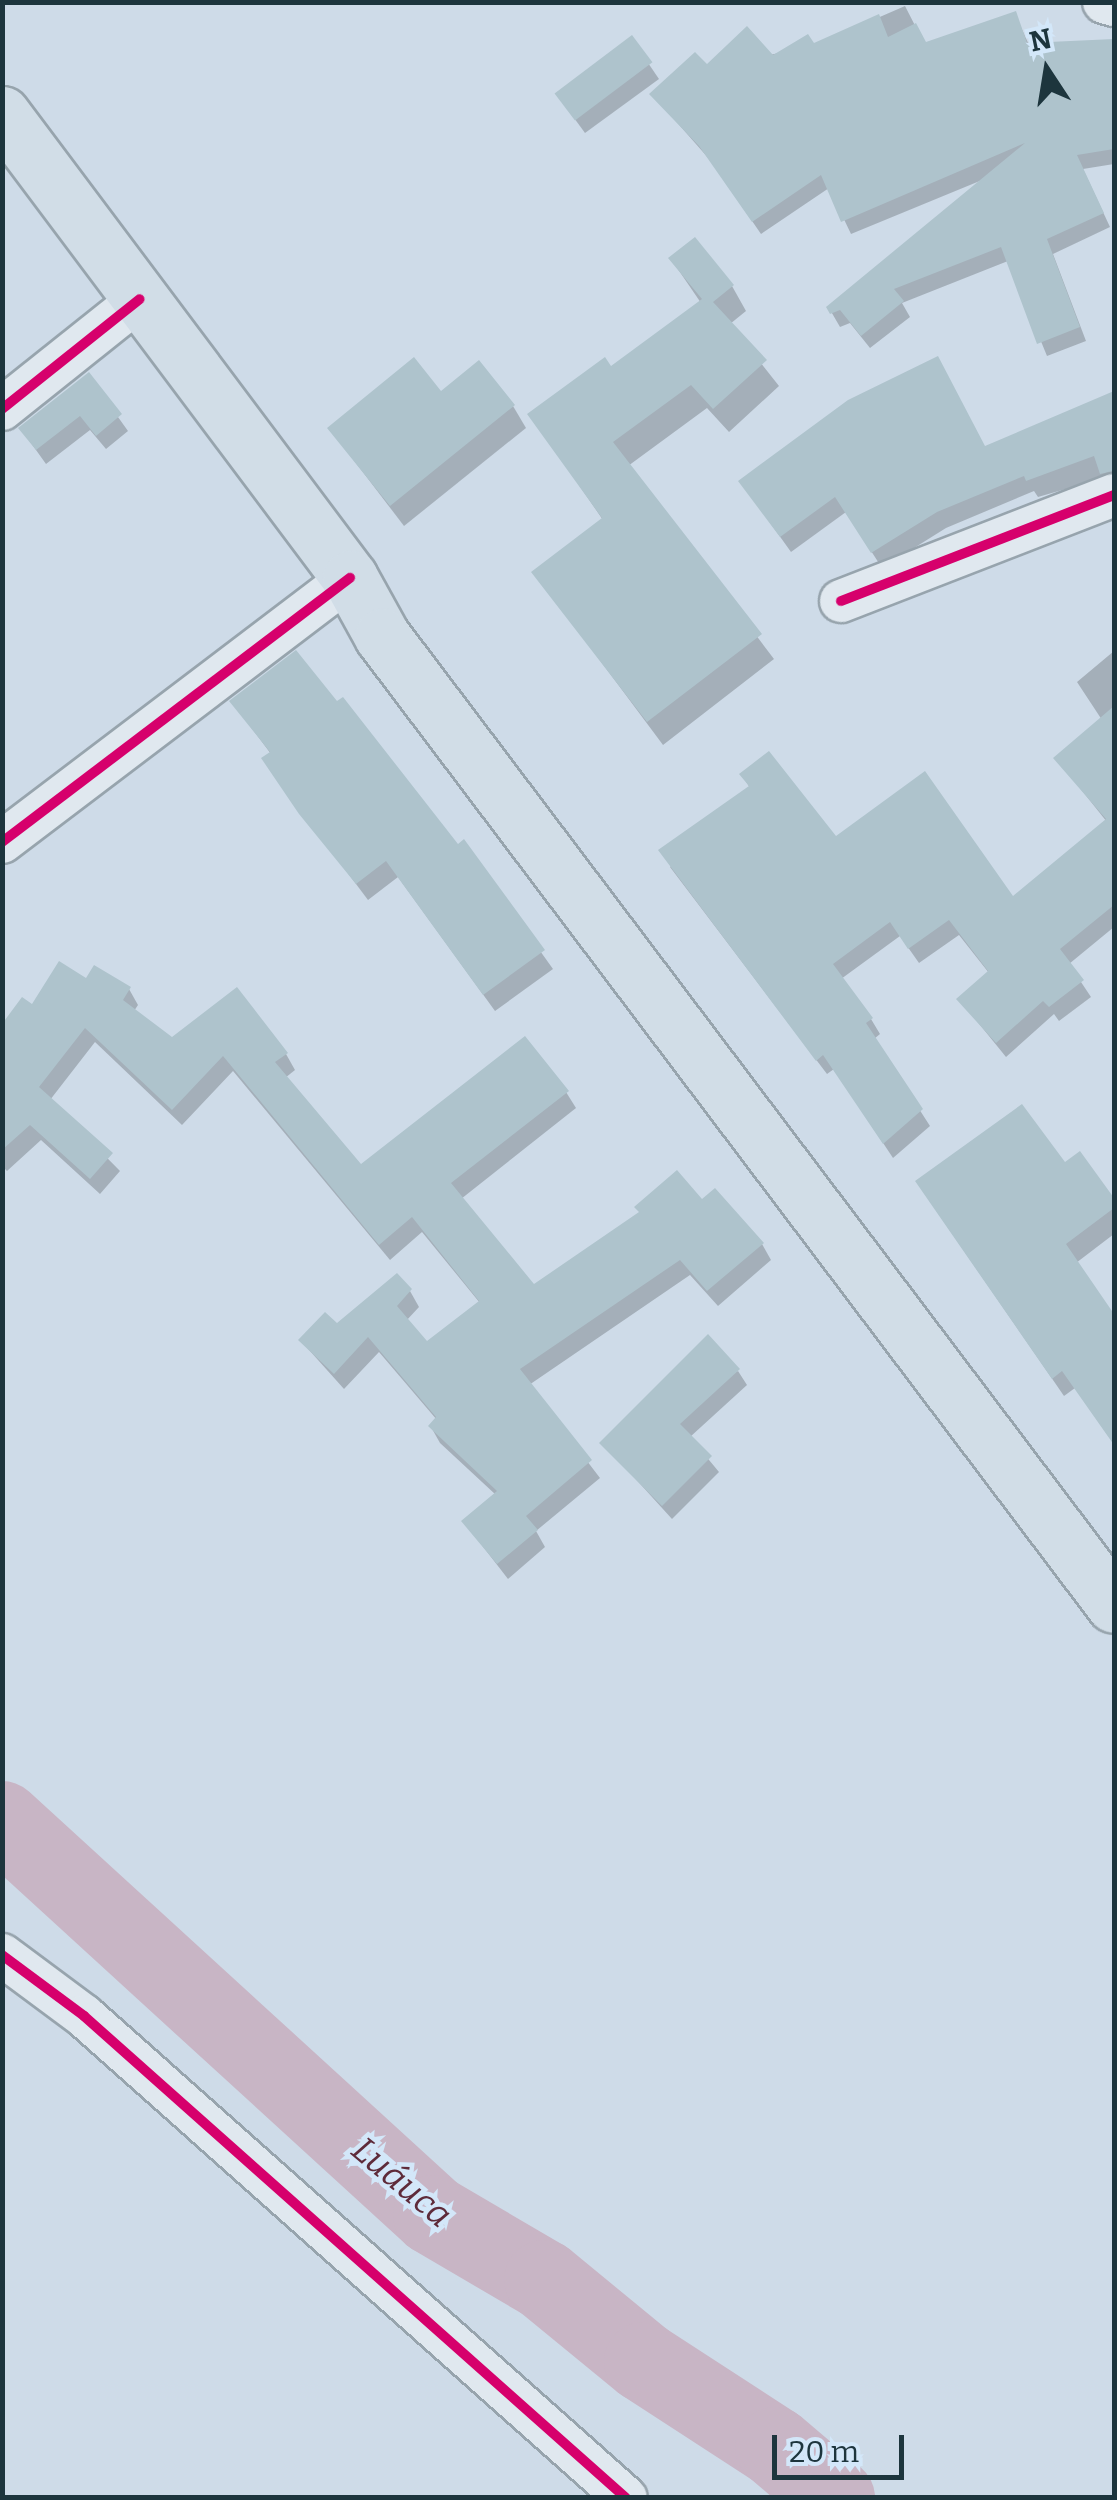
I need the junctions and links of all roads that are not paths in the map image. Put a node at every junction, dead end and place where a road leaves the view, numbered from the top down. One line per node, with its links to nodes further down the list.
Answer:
1 (1104, 2): 2 (street)
2 (1114, 4)
3 (2, 114): 4 (main road)
4 (140, 298): 5 (street); 7 (main road)
5 (2, 409)
6 (1114, 495): 8 (street)
7 (350, 578): 9 (street); 10 (main road)
8 (841, 601)
9 (2, 842)
10 (1114, 1605)
11 (2, 1955): 12 (street)
12 (626, 2498)

